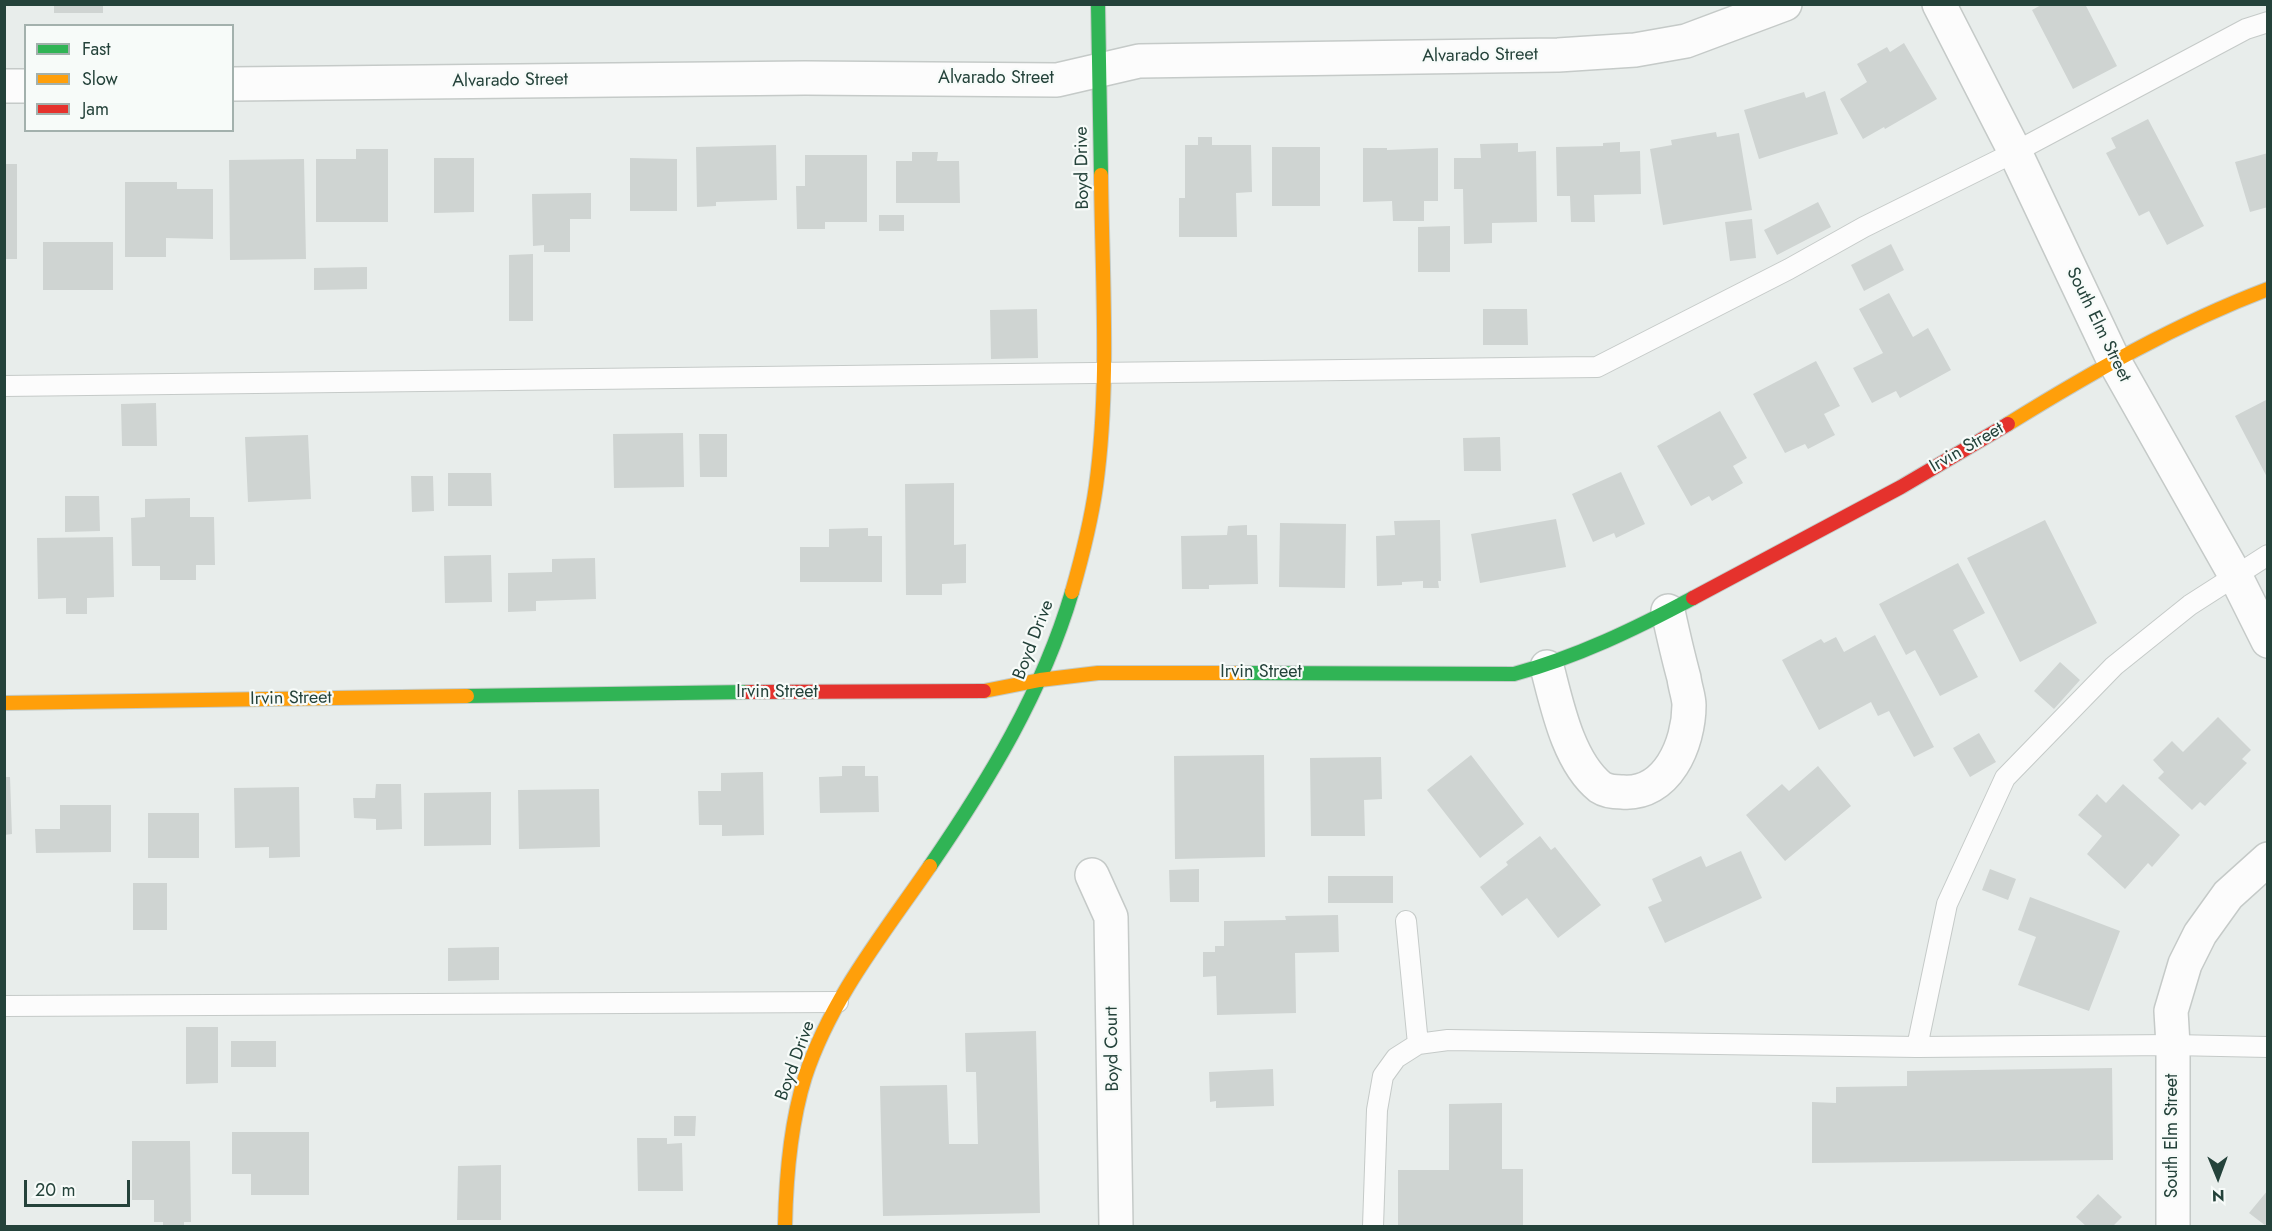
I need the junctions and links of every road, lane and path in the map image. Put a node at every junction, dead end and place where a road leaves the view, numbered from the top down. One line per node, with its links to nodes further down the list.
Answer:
1 (1098, 4): 5 (street, Boyd Drive)
2 (1785, 4): 5 (street, Alvarado Street)
3 (1939, 4): 9 (street, South Elm Street)
4 (2268, 22): 9 (lane)
5 (1100, 69): 6 (street, Alvarado Street); 12 (street, Boyd Drive)
6 (234, 84)
7 (4, 86): 8 (street)
8 (24, 86)
9 (2015, 152): 11 (street, South Elm Street); 12 (lane)
10 (2268, 289): 11 (street, Irvin Street)
11 (2113, 359): 15 (street, South Elm Street); 16 (street, Irvin Street)
12 (1103, 374): 13 (lane); 19 (street, Boyd Drive)
13 (4, 386)
14 (2268, 555): 15 (lane)
15 (2235, 575): 17 (street, South Elm Street); 28 (lane)
16 (1668, 611): 18 (street, Irvin Street); 18 (street)
17 (2268, 641)
18 (1547, 667): 19 (street, Irvin Street)
19 (1040, 680): 20 (street, Irvin Street); 24 (street, Boyd Drive)
20 (4, 703)
21 (2268, 859): 27 (street, South Elm Street)
22 (1092, 875): 31 (street, Boyd Court)
23 (1406, 921): 26 (lane)
24 (838, 1002): 25 (lane); 30 (street, Boyd Drive)
25 (4, 1006)
26 (1418, 1044): 28 (lane); 32 (lane)
27 (2173, 1045): 28 (lane); 29 (lane); 33 (street, South Elm Street)
28 (1917, 1047)
29 (2268, 1047)
30 (785, 1227)
31 (1116, 1227)
32 (1373, 1227)
33 (2173, 1227)

